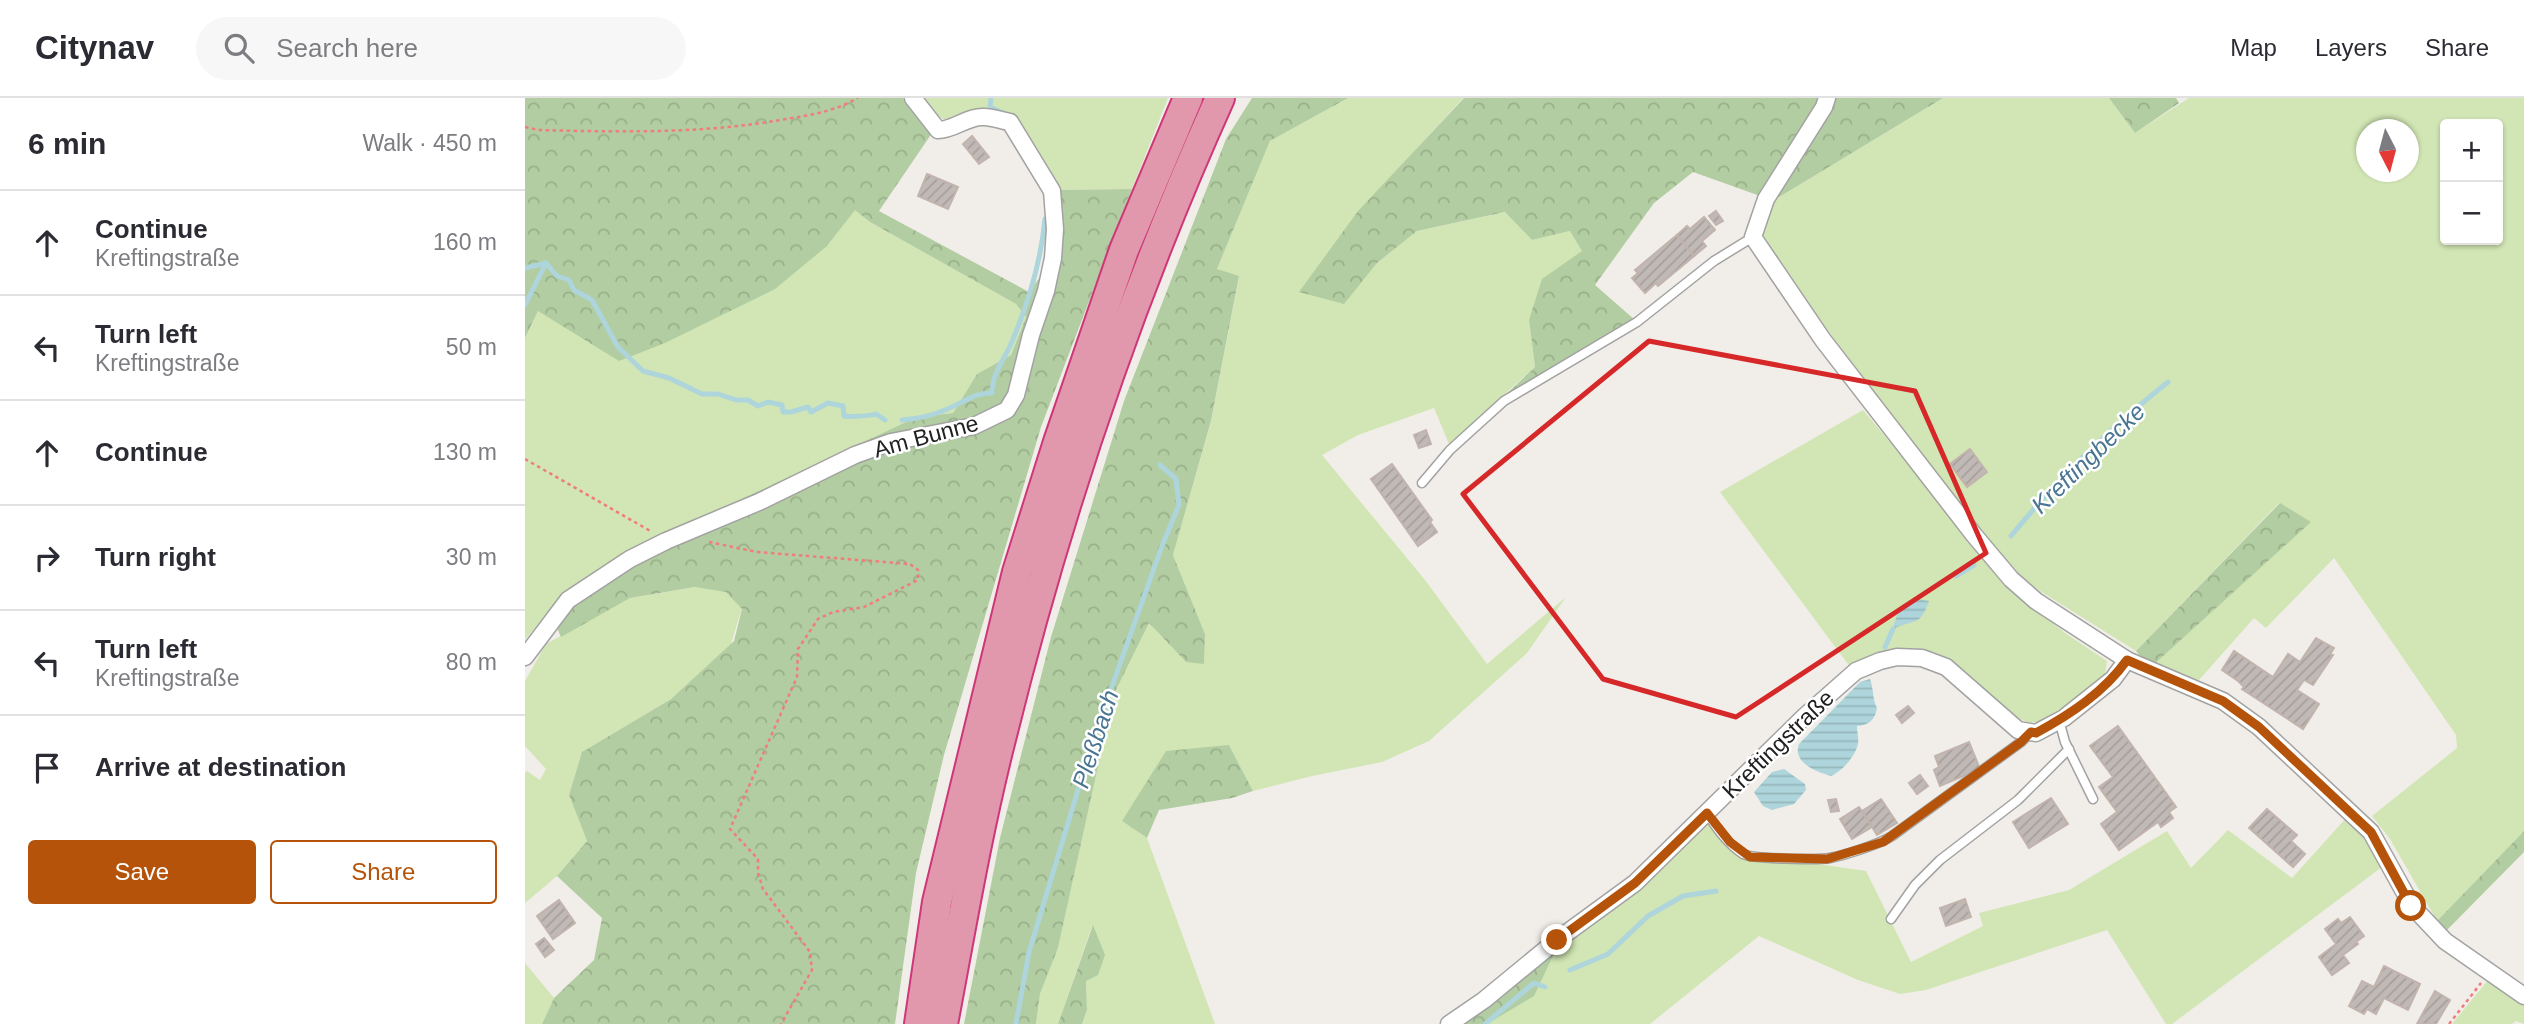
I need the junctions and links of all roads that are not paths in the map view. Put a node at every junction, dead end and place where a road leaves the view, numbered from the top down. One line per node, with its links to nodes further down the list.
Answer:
1 (913, 98): 9 (street, Am Bunne)
2 (1188, 98): 18 (highway)
3 (1220, 98): 6 (highway)
4 (1234, 98): 6 (highway)
5 (1827, 98): 7 (street)
6 (1186, 174): 19 (highway)
7 (1752, 236): 8 (lane); 10 (street)
8 (1422, 483)
9 (525, 657)
10 (2127, 660): 11 (street); 17 (street)
11 (2059, 720): 12 (street); 13 (lane)
12 (2031, 732): 15 (lane); 15 (street, Kreftingstraße)
13 (2069, 749): 14 (lane); 16 (lane)
14 (2093, 799)
15 (1707, 813): 20 (street, Kreftingstraße)
16 (1891, 919)
17 (2524, 996)
18 (919, 1024)
19 (943, 1024)
20 (1449, 1024)

